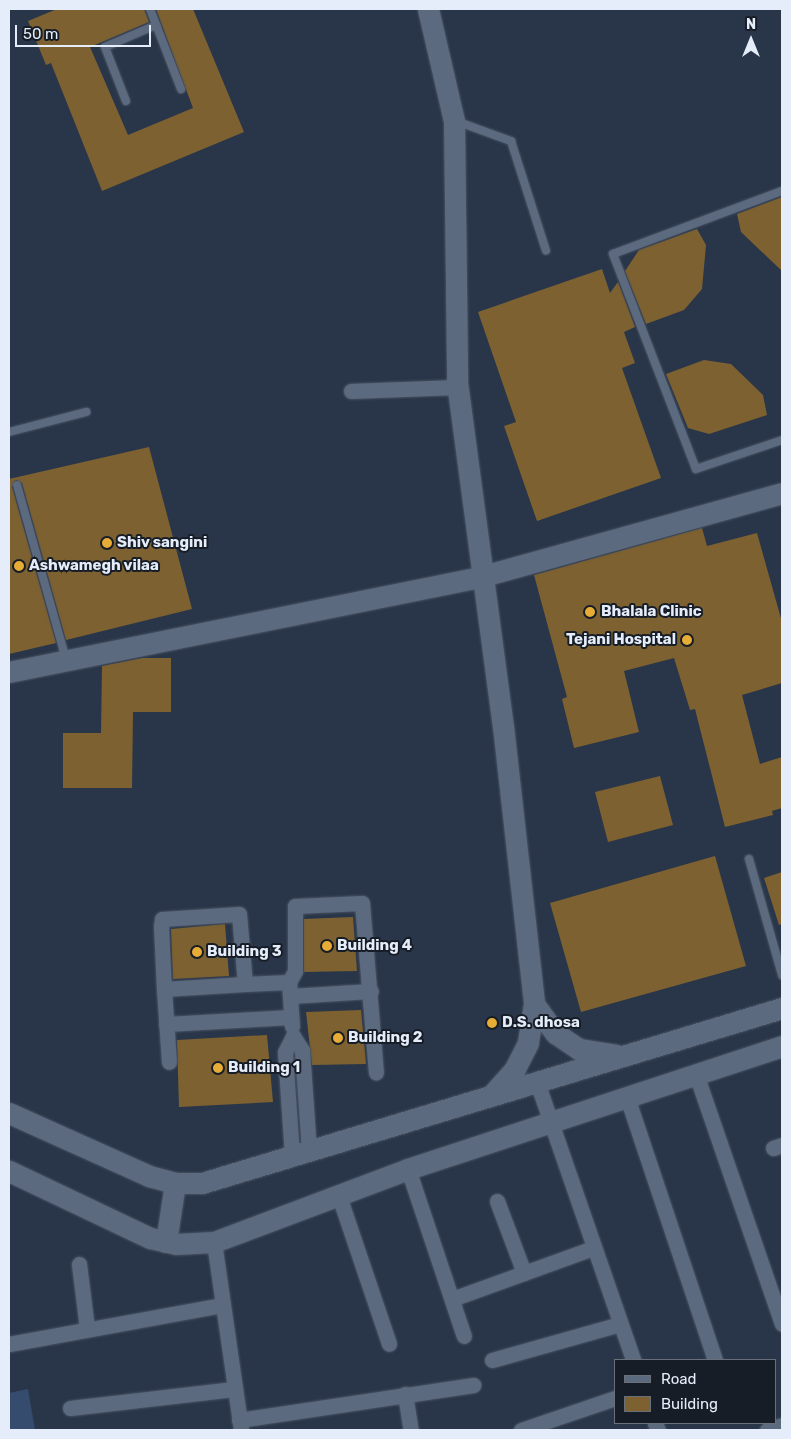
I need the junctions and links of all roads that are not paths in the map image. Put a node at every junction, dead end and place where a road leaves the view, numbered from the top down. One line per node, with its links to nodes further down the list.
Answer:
1 (150, 9): 3 (lane)
2 (428, 9): 6 (street)
3 (156, 25): 4 (lane); 5 (lane)
4 (181, 89)
5 (126, 100)
6 (454, 121): 8 (lane); 9 (street)
7 (782, 191): 13 (lane)
8 (546, 251)
9 (457, 387): 10 (street); 16 (street)
10 (352, 391)
11 (86, 412): 12 (lane)
12 (9, 432)
13 (782, 440)
14 (17, 485): 17 (lane)
15 (782, 493): 16 (street)
16 (483, 576): 17 (street); 25 (street)
17 (67, 662): 18 (street)
18 (9, 672)
19 (749, 859): 20 (lane)
20 (782, 975)
21 (245, 984): 22 (street); 22 (street); 23 (street)
22 (164, 989): 28 (street)
23 (290, 989): 24 (street); 24 (street); 27 (street)
24 (372, 992): 32 (street)
25 (534, 1004): 30 (street); 35 (street)
26 (782, 1008): 30 (street)
27 (291, 1017): 28 (street); 39 (street)
28 (166, 1024): 31 (street)
29 (782, 1046): 33 (street)
30 (623, 1056): 34 (street)
31 (169, 1062)
32 (376, 1072)
33 (697, 1077): 36 (street); 53 (street)
34 (537, 1082): 35 (street); 38 (street)
35 (491, 1096): 39 (street)
36 (628, 1100): 38 (street); 59 (street)
37 (9, 1113): 42 (street)
38 (549, 1123): 40 (street); 47 (street)
39 (301, 1153): 42 (street)
40 (408, 1169): 43 (street); 50 (street)
41 (9, 1171): 45 (street)
42 (175, 1183): 45 (street)
43 (339, 1196): 46 (street); 57 (street)
44 (497, 1201): 49 (street)
45 (166, 1242): 46 (street)
46 (214, 1242): 51 (street)
47 (593, 1248): 49 (street); 52 (street)
48 (79, 1264): 54 (street)
49 (524, 1273): 50 (street)
50 (452, 1299): 55 (street)
51 (221, 1306): 54 (street); 62 (street)
52 (620, 1324): 58 (street); 60 (street)
53 (782, 1324)
54 (87, 1328): 56 (street)
55 (464, 1336)
56 (9, 1344)
57 (389, 1344)
58 (633, 1359)
59 (715, 1359)
60 (492, 1360)
61 (473, 1386): 63 (street)
62 (234, 1389): 65 (street); 66 (street)
63 (405, 1394): 66 (street); 68 (street)
64 (614, 1398): 69 (street)
65 (70, 1408)
66 (240, 1425)
67 (782, 1425): 70 (street)
68 (411, 1430)
69 (520, 1430)
70 (768, 1430)

